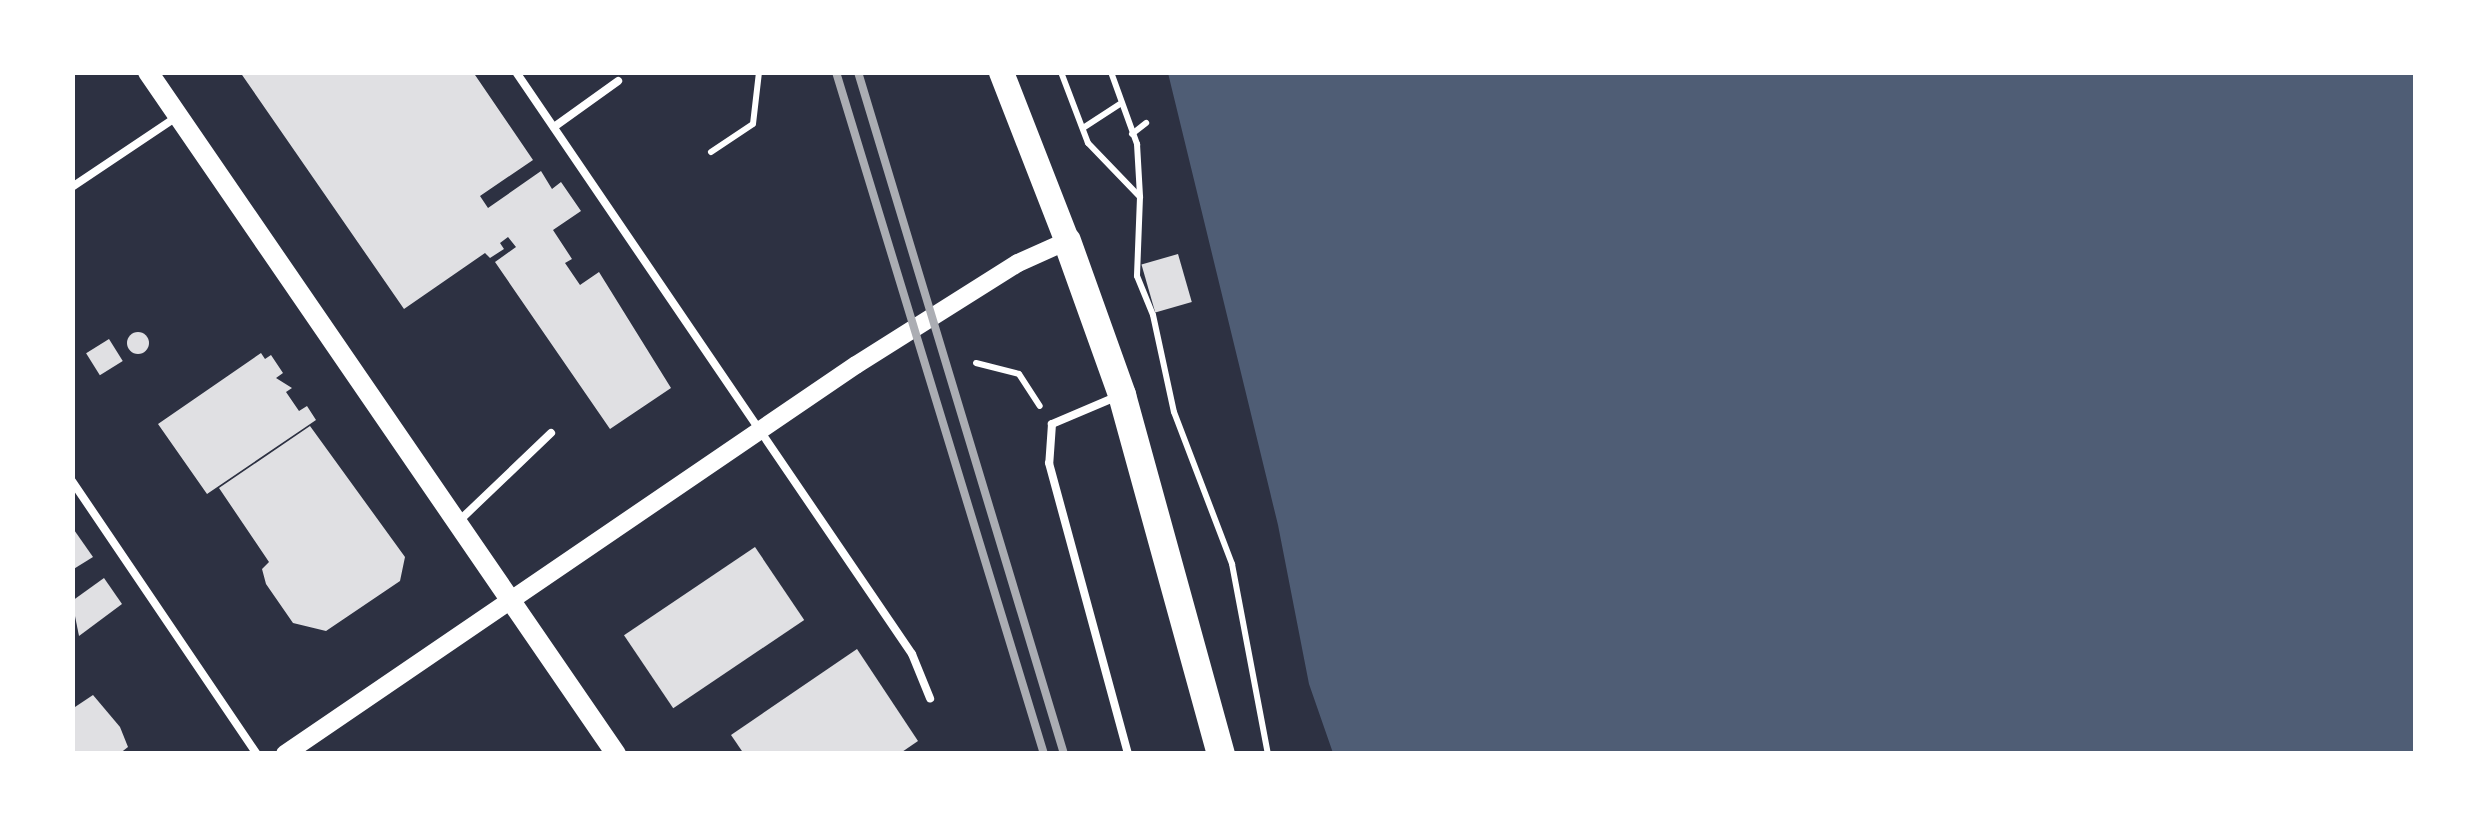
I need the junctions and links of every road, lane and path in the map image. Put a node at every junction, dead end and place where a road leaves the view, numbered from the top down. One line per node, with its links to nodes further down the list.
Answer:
1 (148, 72): 9 (main road)
2 (516, 72): 11 (lane)
3 (759, 72): 14 (path)
4 (1001, 72): 17 (main road)
5 (1060, 72): 12 (path)
6 (1111, 72): 8 (path)
7 (618, 81): 11 (lane)
8 (1120, 104): 12 (path); 13 (path)
9 (178, 116): 15 (lane); 24 (main road)
10 (1146, 124): 13 (path)
11 (554, 128): 21 (lane)
12 (1083, 128): 16 (path)
13 (1132, 134): 16 (path)
14 (711, 152)
15 (72, 187)
16 (1140, 198): 32 (path)
17 (1068, 240): 19 (highway); 21 (street)
18 (976, 362): 20 (path)
19 (1122, 395): 20 (lane); 31 (highway)
20 (1052, 424): 30 (lane)
21 (760, 428): 25 (street); 26 (lane)
22 (551, 434): 24 (lane)
23 (72, 481): 27 (lane)
24 (458, 523): 25 (main road)
25 (510, 598): 28 (street); 29 (main road)
26 (930, 698)
27 (257, 754)
28 (284, 754)
29 (616, 754)
30 (1128, 754)
31 (1221, 754)
32 (1268, 754)

